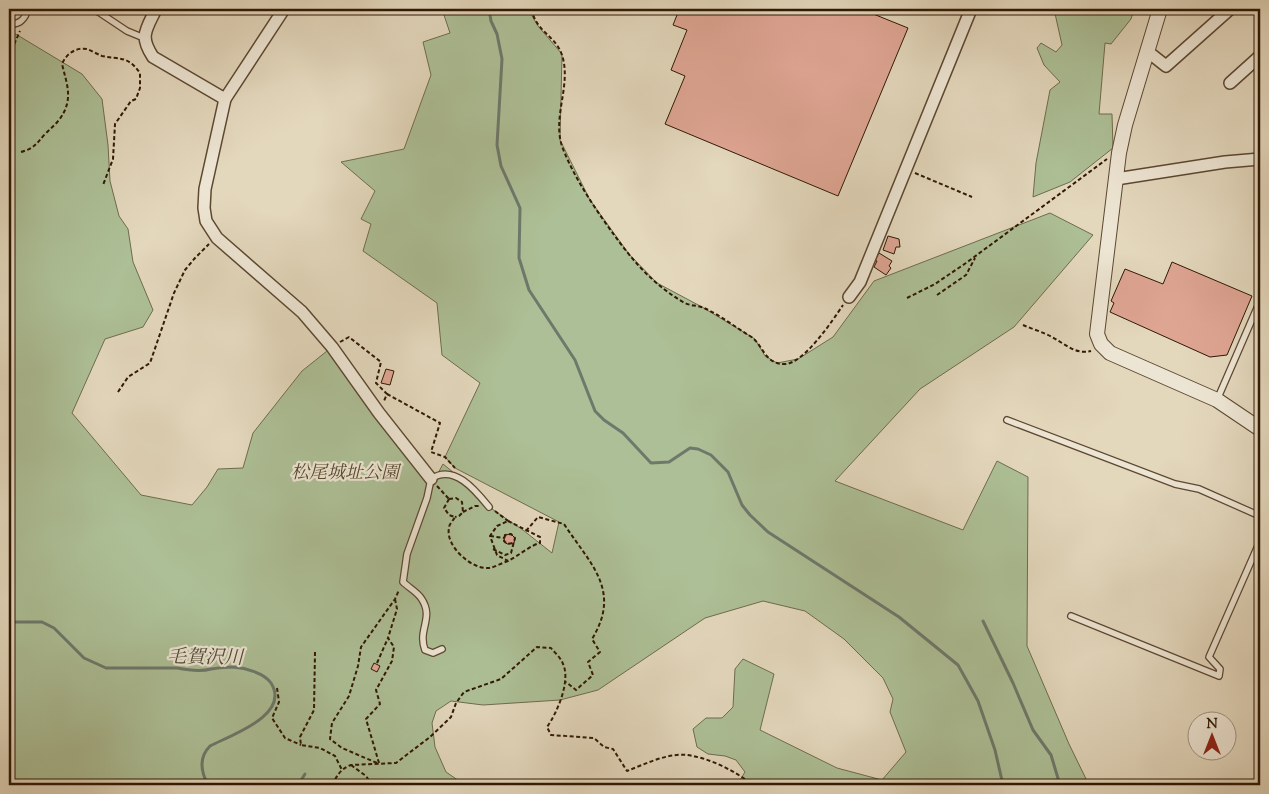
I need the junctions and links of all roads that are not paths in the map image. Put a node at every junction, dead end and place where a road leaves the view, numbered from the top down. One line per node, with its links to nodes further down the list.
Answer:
1 (28, 9): 8 (lane)
2 (94, 9): 9 (lane)
3 (156, 9): 9 (street)
4 (284, 9): 13 (street)
5 (971, 9): 16 (street)
6 (1160, 9): 10 (street)
7 (1230, 9): 10 (street)
8 (9, 24)
9 (144, 38): 13 (street)
10 (1147, 51): 15 (street)
11 (1258, 63): 12 (street)
12 (1230, 83)
13 (225, 99): 21 (street)
14 (1260, 159): 15 (street)
15 (1116, 179): 18 (street)
16 (849, 297)
17 (1260, 301): 18 (lane)
18 (1217, 400): 20 (street)
19 (1007, 420): 23 (lane)
20 (1260, 429)
21 (431, 479): 22 (lane); 26 (lane)
22 (489, 507)
23 (1260, 516)
24 (1260, 541): 25 (lane)
25 (1072, 616)
26 (442, 649)

